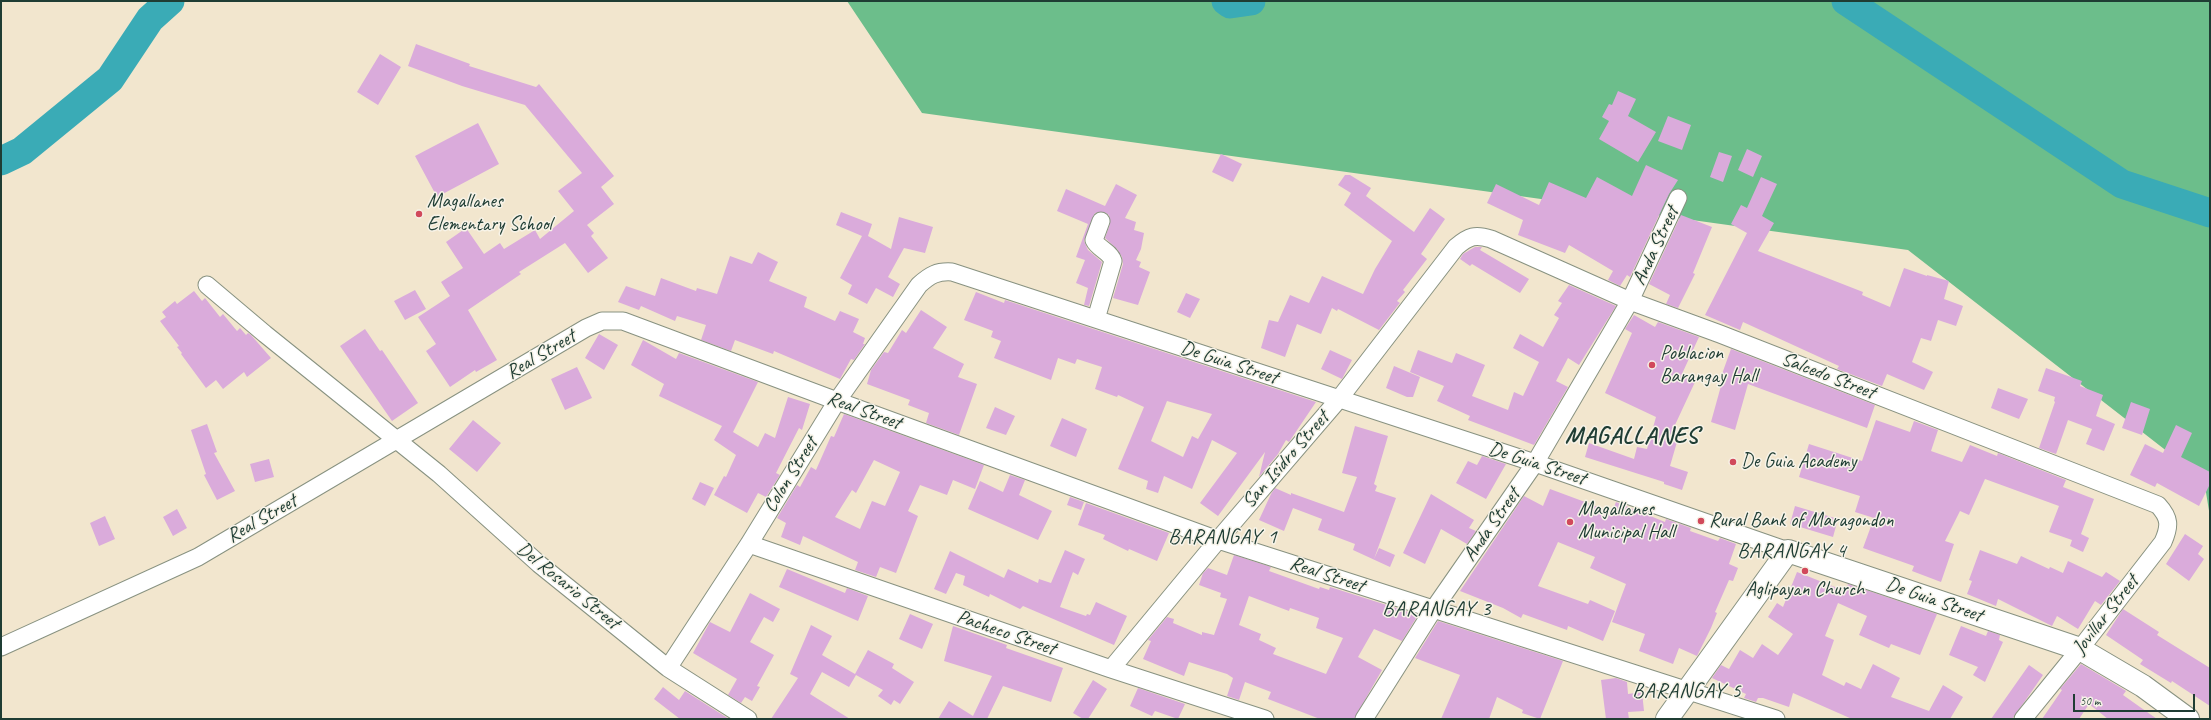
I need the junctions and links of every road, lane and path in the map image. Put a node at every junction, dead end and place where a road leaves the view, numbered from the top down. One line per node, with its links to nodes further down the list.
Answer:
1 (1678, 198): 6 (street, Anda Street)
2 (1101, 221): 7 (street)
3 (1456, 247): 6 (street, Salcedo Street); 8 (street, San Isidro Street)
4 (207, 285): 10 (street, Del Rosario Street)
5 (919, 285): 7 (street, De Guia Street); 9 (street, Colon Street)
6 (1630, 301): 11 (street, Anda Street); 12 (street, Salcedo Street)
7 (1096, 319): 8 (street, De Guia Street)
8 (1339, 399): 11 (street, De Guia Street); 13 (street, San Isidro Street)
9 (837, 401): 10 (street, Real Street); 13 (street, Real Street); 14 (street, Colon Street)
10 (397, 441): 17 (street, Real Street); 19 (street, Del Rosario Street)
11 (1535, 463): 15 (street, De Guia Street); 16 (street, Anda Street)
12 (2158, 505): 18 (street, Jovillar Street)
13 (1218, 540): 16 (street, Real Street); 20 (street, San Isidro Street)
14 (749, 544): 19 (street, Colon Street); 20 (street, Pacheco Street)
15 (1788, 551): 18 (main road, De Guia Street); 21 (main road)
16 (1432, 610): 21 (street, Real Street); 25 (street, Anda Street)
17 (1, 647)
18 (2080, 649): 22 (main road, De Guia Street); 28 (street, Jovillar Street)
19 (668, 668): 23 (street, Del Rosario Street)
20 (1111, 669): 24 (street, Pacheco Street)
21 (1687, 690): 26 (main road); 27 (street, Real Street)
22 (2184, 718)
23 (748, 719)
24 (1265, 719)
25 (1364, 719)
26 (1667, 719)
27 (1776, 719)
28 (2023, 719)

